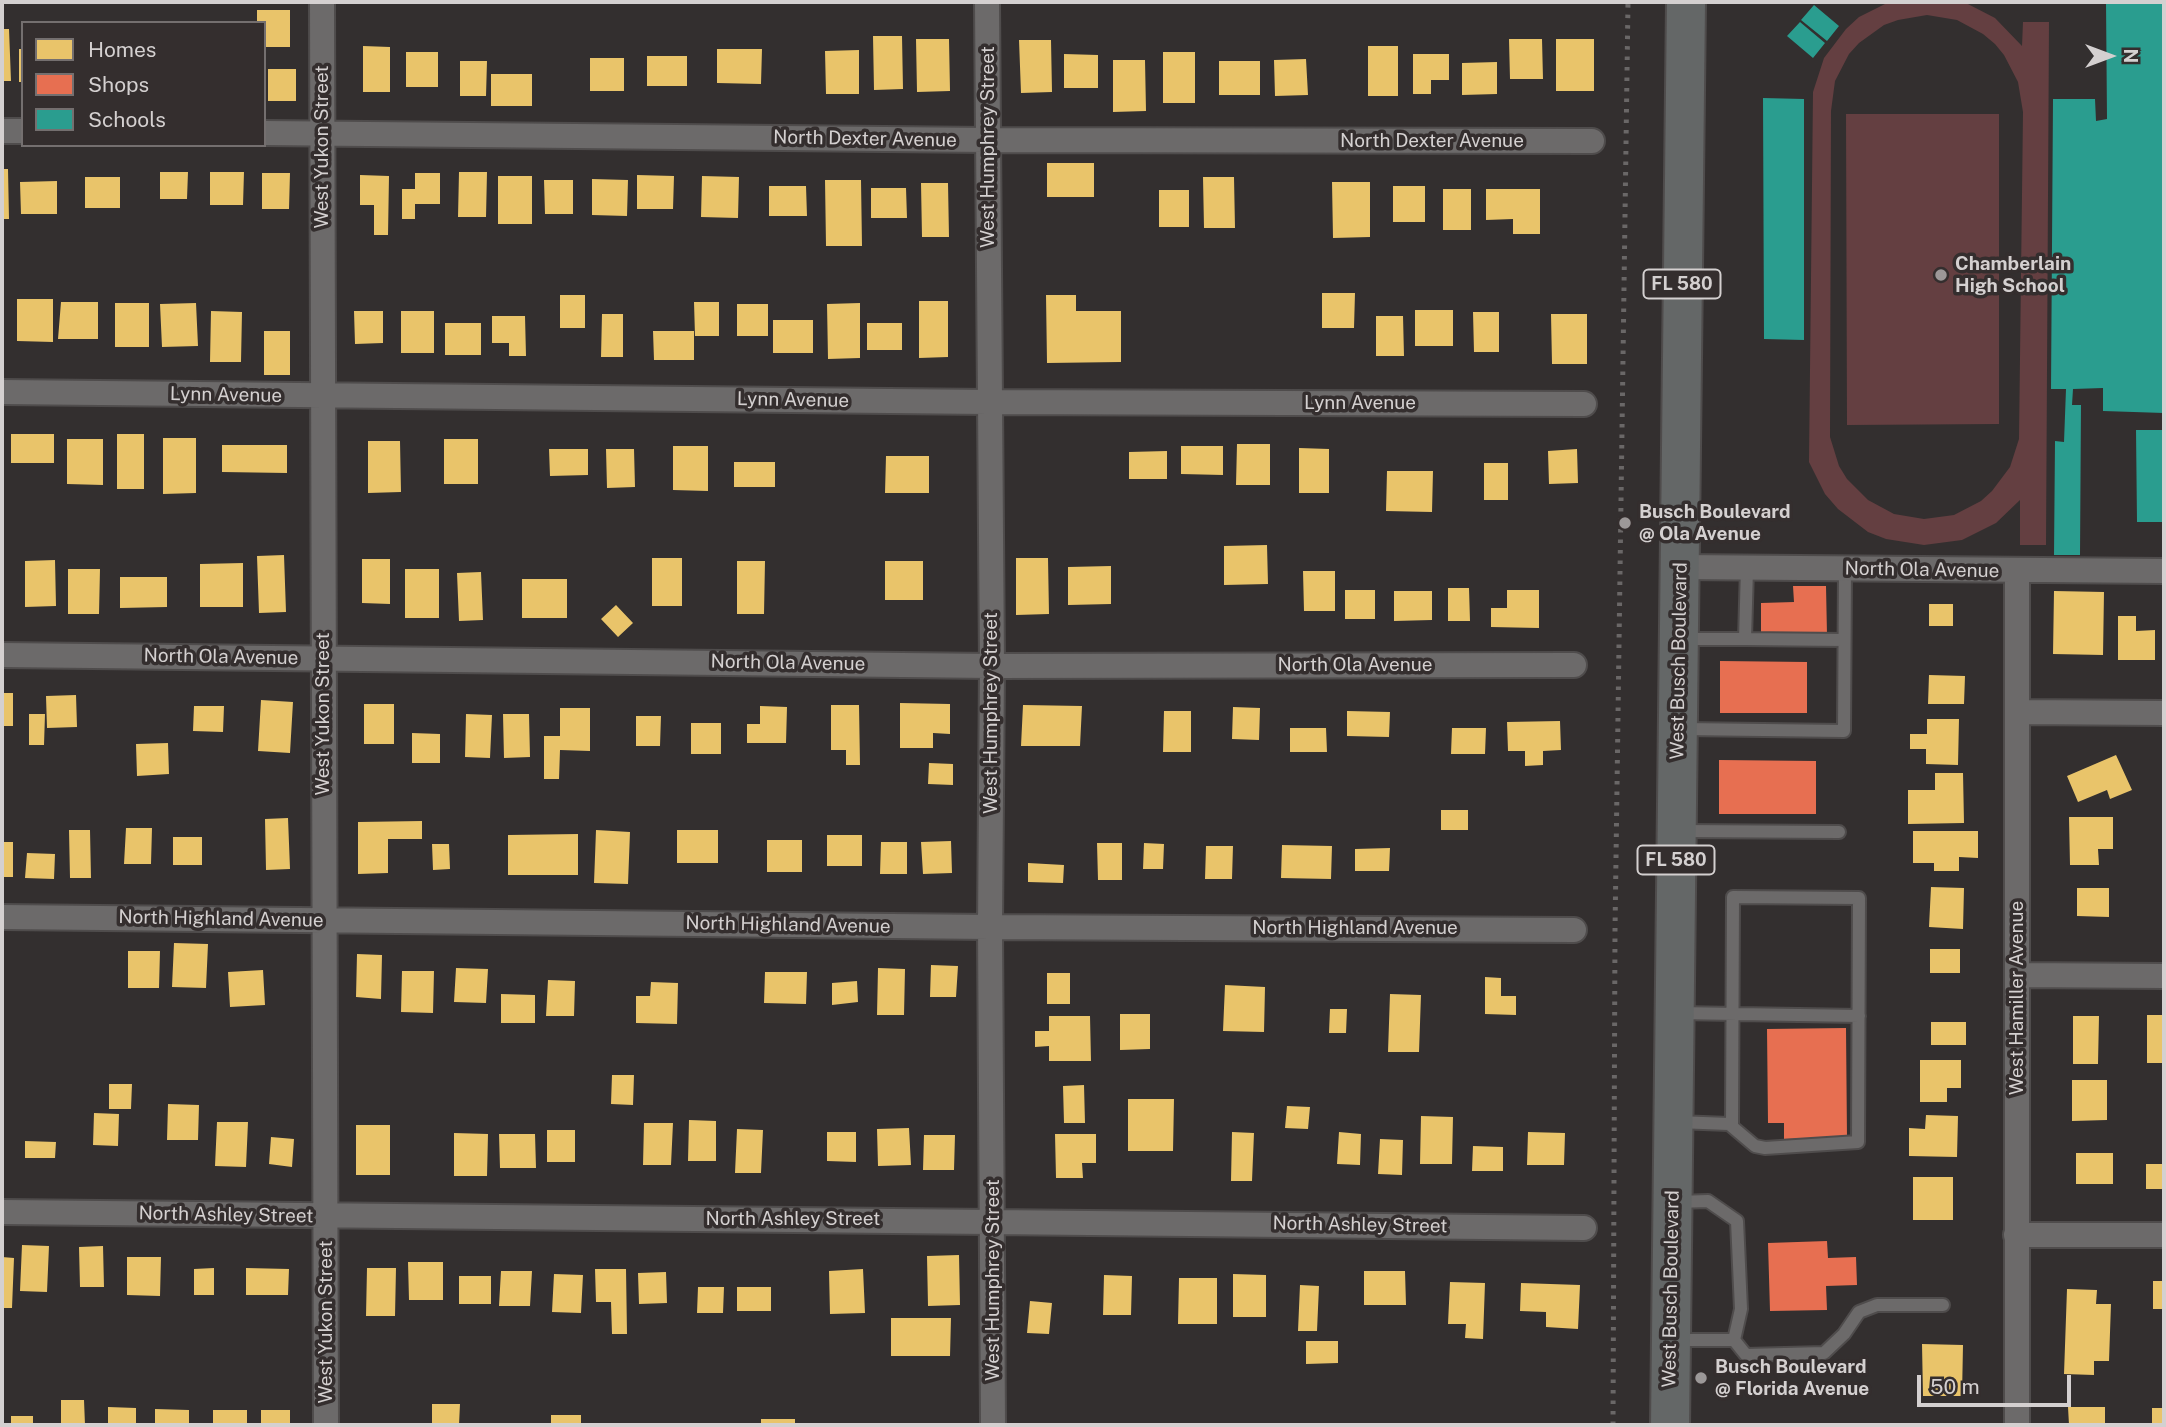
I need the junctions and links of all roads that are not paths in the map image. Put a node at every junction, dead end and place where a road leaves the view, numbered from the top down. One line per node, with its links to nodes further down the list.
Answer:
1 (322, 2): 7 (street, West Yukon Street)
2 (987, 2): 8 (street, West Humphrey Street)
3 (1686, 2): 14 (main road, West Busch Boulevard / FL 580)
4 (2, 131): 5 (street)
5 (21, 131)
6 (266, 133): 7 (street, North Dexter Avenue)
7 (322, 133): 8 (street, North Dexter Avenue); 11 (street, West Yukon Street)
8 (988, 140): 9 (street, North Dexter Avenue); 12 (street, West Humphrey Street)
9 (1592, 141)
10 (2, 392): 11 (street, Lynn Avenue)
11 (323, 396): 12 (street, Lynn Avenue); 23 (street, West Yukon Street)
12 (988, 402): 13 (street, Lynn Avenue); 25 (street, West Humphrey Street)
13 (1584, 404)
14 (1680, 567): 15 (street, North Ola Avenue); 19 (main road, West Busch Boulevard / FL 580)
15 (1746, 568): 16 (street, North Ola Avenue); 20 (lane)
16 (1845, 569): 17 (street, North Ola Avenue); 21 (lane)
17 (2017, 571): 18 (street, North Ola Avenue); 26 (street, West Hamiller Avenue)
18 (2164, 571)
19 (1679, 639): 20 (lane); 28 (main road, West Busch Boulevard / FL 580)
20 (1745, 639): 21 (lane)
21 (1844, 640): 28 (lane)
22 (2, 655): 23 (street, North Ola Avenue)
23 (323, 658): 25 (street, North Ola Avenue); 32 (street, West Yukon Street)
24 (1574, 665): 25 (street, North Ola Avenue)
25 (992, 666): 33 (street, West Humphrey Street)
26 (2018, 712): 27 (street); 35 (street, West Hamiller Avenue)
27 (2164, 713)
28 (1678, 729): 29 (main road, West Busch Boulevard / FL 580)
29 (1677, 831): 30 (lane); 37 (main road, West Busch Boulevard / FL 580)
30 (1839, 832)
31 (2, 917): 32 (street, North Highland Avenue)
32 (325, 920): 33 (street, North Highland Avenue); 44 (street, West Yukon Street)
33 (990, 927): 34 (street, North Highland Avenue); 45 (street, West Humphrey Street)
34 (1574, 929)
35 (2017, 975): 36 (street); 47 (street, West Hamiller Avenue)
36 (2164, 976)
37 (1674, 1013): 38 (lane); 41 (main road, West Busch Boulevard / FL 580)
38 (1733, 1013): 39 (lane); 39 (lane); 40 (lane)
39 (1859, 1016): 40 (lane)
40 (1732, 1126): 41 (lane)
41 (1673, 1137): 42 (main road, West Busch Boulevard / FL 580); 54 (main road, West Busch Boulevard / FL 580)
42 (1677, 1202): 50 (main road, West Busch Boulevard / FL 580); 51 (lane)
43 (2, 1212): 44 (street, North Ashley Street)
44 (325, 1216): 45 (street, North Ashley Street); 52 (street, West Yukon Street)
45 (993, 1221): 46 (street, North Ashley Street); 53 (street, West Humphrey Street)
46 (1584, 1227)
47 (2016, 1235): 48 (street); 56 (street, West Hamiller Avenue)
48 (2164, 1235)
49 (1943, 1305): 51 (lane)
50 (1688, 1340): 51 (lane); 55 (main road, West Busch Boulevard / FL 580)
51 (1734, 1340)
52 (326, 1425)
53 (993, 1425)
54 (1670, 1425)
55 (1691, 1425)
56 (2017, 1425)

